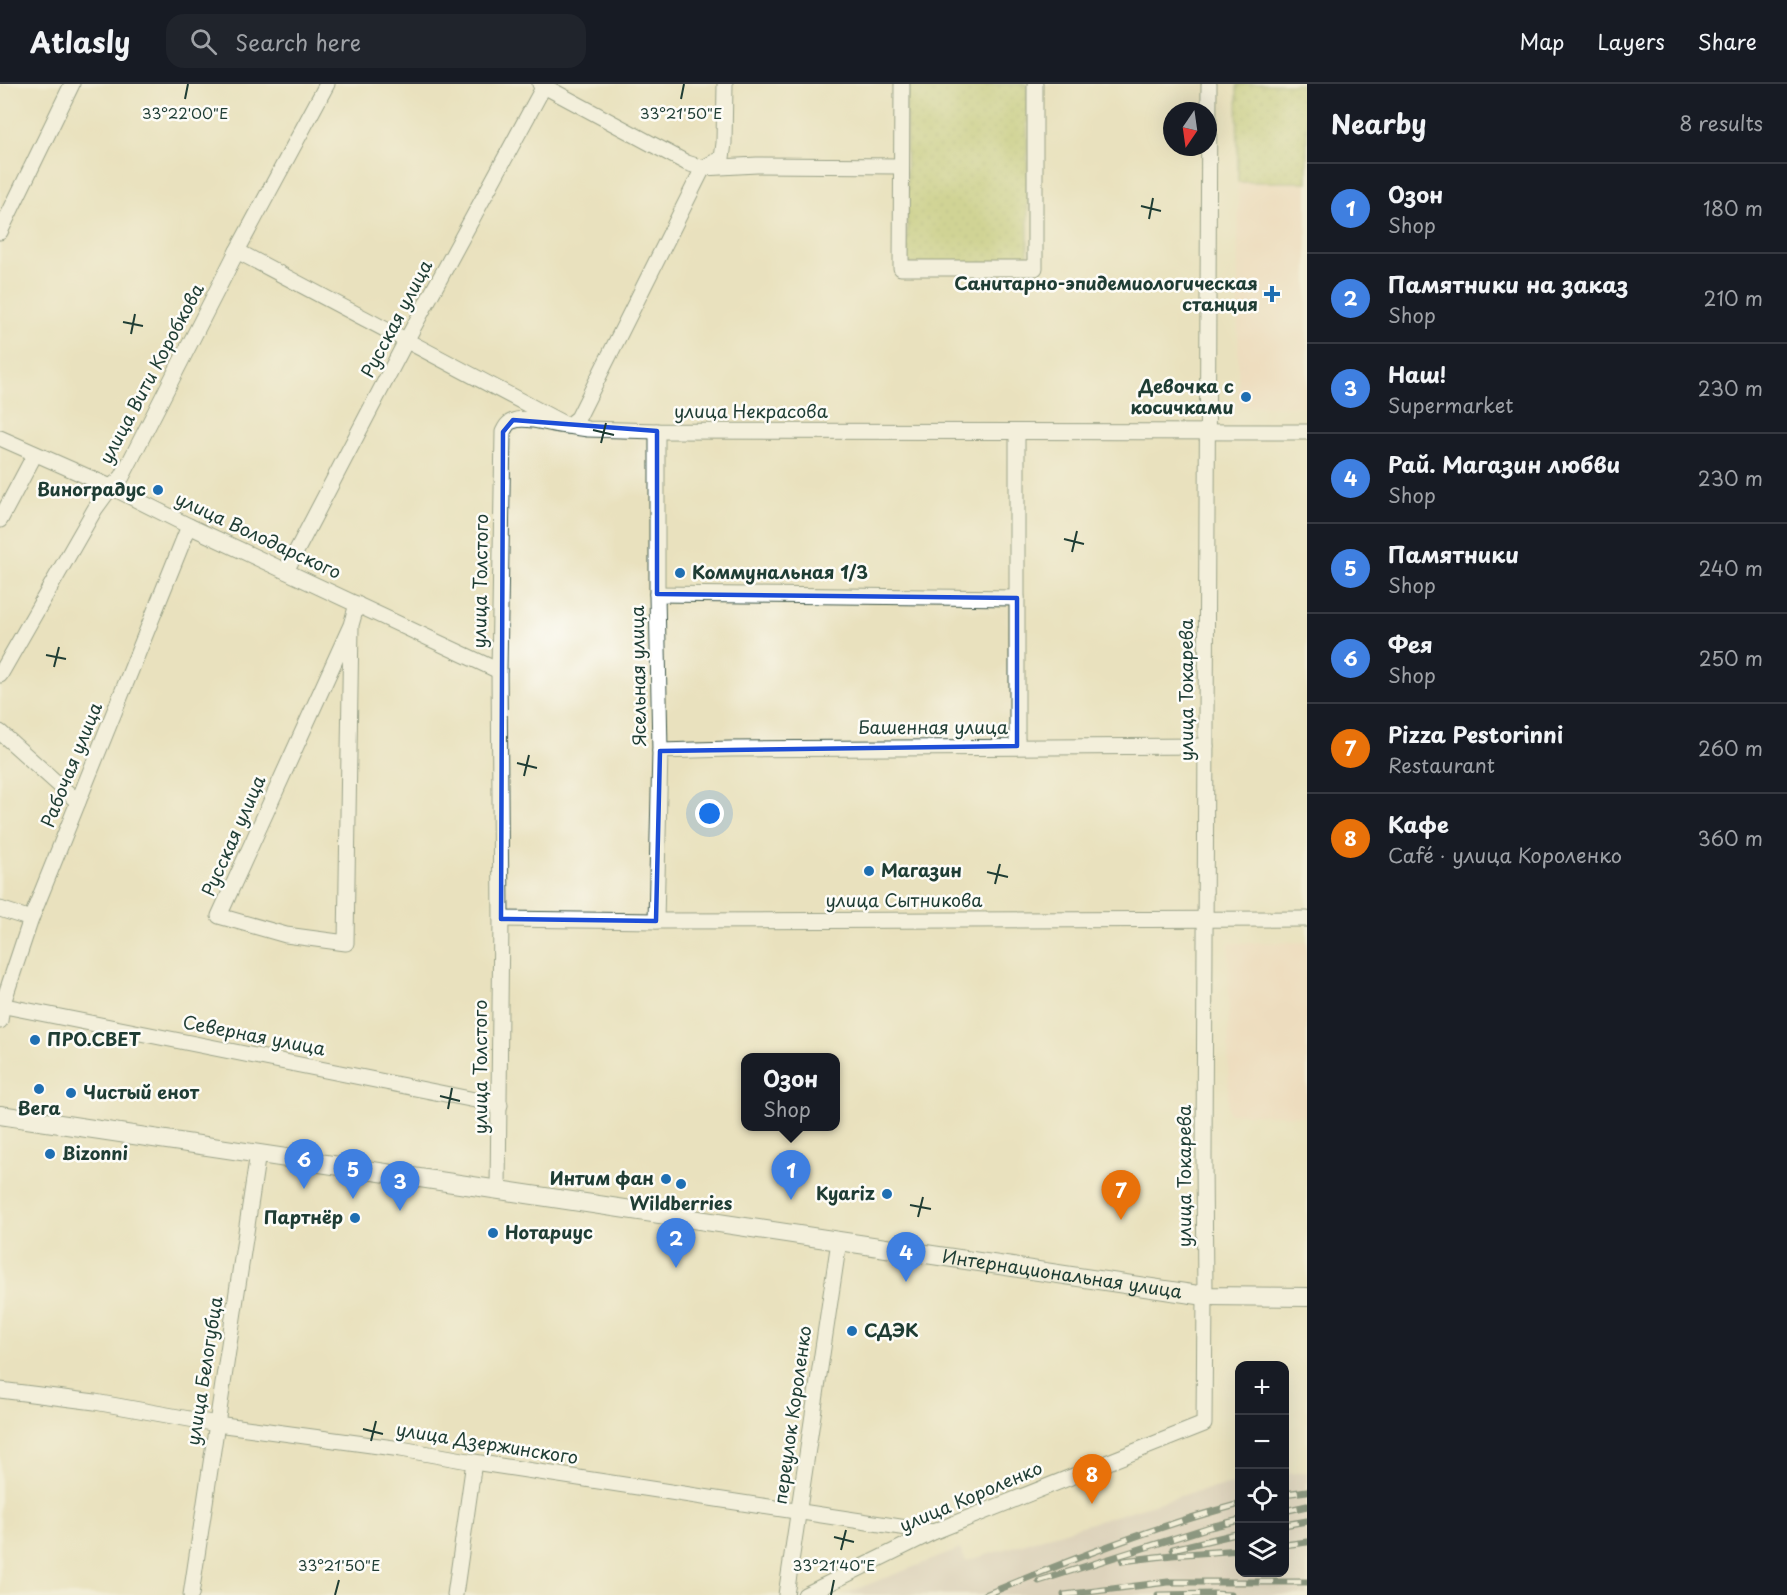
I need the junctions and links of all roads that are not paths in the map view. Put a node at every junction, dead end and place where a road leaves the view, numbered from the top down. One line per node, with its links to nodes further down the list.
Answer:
1 (72, 84): 10 (street)
2 (327, 84): 11 (street, улица Вити Коробкова)
3 (725, 84): 9 (street)
4 (902, 84): 8 (street)
5 (1035, 84): 8 (street)
6 (1209, 84): 15 (street, улица Токарева)
7 (542, 85): 9 (street); 12 (street, Русская улица)
8 (901, 165): 9 (street)
9 (703, 168): 13 (street)
10 (0, 232)
11 (237, 252): 12 (street, улица Некрасова); 20 (street, улица Вити Коробкова)
12 (406, 341): 13 (street, улица Некрасова); 23 (street, Русская улица)
13 (568, 426): 14 (street, улица Некрасова); 28 (street, улица Толстого)
14 (657, 431): 16 (street, улица Некрасова); 24 (street, Ясельная улица)
15 (1208, 431): 16 (street, улица Некрасова); 17 (street, улица Некрасова); 32 (street, улица Токарева)
16 (1017, 432): 25 (street)
17 (1307, 432)
18 (0, 438): 19 (street, улица Володарского)
19 (35, 454): 20 (street, улица Володарского); 21 (street)
20 (111, 487): 22 (street, улица Володарского); 29 (street, улица Вити Коробкова)
21 (0, 520)
22 (189, 526): 23 (street, улица Володарского); 34 (street, Рабочая улица)
23 (286, 572): 26 (street, улица Володарского)
24 (657, 594): 25 (street); 33 (street, Ясельная улица)
25 (1017, 598): 31 (street)
26 (357, 604): 27 (street, Русская улица); 28 (street, улица Володарского)
27 (351, 626): 27 (street, Русская улица)
28 (499, 671): 37 (street, улица Толстого)
29 (0, 675)
30 (0, 732): 34 (street)
31 (1017, 746): 32 (street, Башенная улица); 33 (street, Башенная улица)
32 (1206, 746): 38 (street, улица Токарева)
33 (660, 751): 40 (street, Ясельная улица)
34 (78, 802): 36 (street, Рабочая улица)
35 (0, 909): 36 (street)
36 (31, 919): 41 (street, Рабочая улица)
37 (501, 919): 40 (street, улица Сытникова); 42 (street, улица Толстого)
38 (1206, 919): 39 (street, улица Сытникова); 40 (street, улица Сытникова); 47 (street, улица Токарева)
39 (1307, 919)
40 (656, 921)
41 (1, 1011): 42 (street, Северная улица)
42 (500, 1105): 45 (street, улица Толстого)
43 (0, 1115): 44 (main road, Интернациональная улица)
44 (258, 1153): 45 (main road, Интернациональная улица); 50 (street, улица Белогубца)
45 (498, 1189): 46 (main road, Интернациональная улица)
46 (839, 1241): 47 (main road, Интернациональная улица); 52 (street, переулок Короленко)
47 (1205, 1296): 48 (main road, Интернациональная улица); 53 (street, улица Короленко)
48 (1307, 1297)
49 (0, 1390): 50 (street, улица Дзержинского)
50 (217, 1424): 51 (street, улица Дзержинского); 54 (street, улица Белогубца)
51 (474, 1462): 52 (street, улица Дзержинского); 55 (street)
52 (798, 1512): 53 (street, улица Дзержинского); 56 (street, переулок Короленко)
53 (933, 1532): 57 (street, улица Короленко)
54 (191, 1595)
55 (454, 1595)
56 (786, 1595)
57 (805, 1595)

